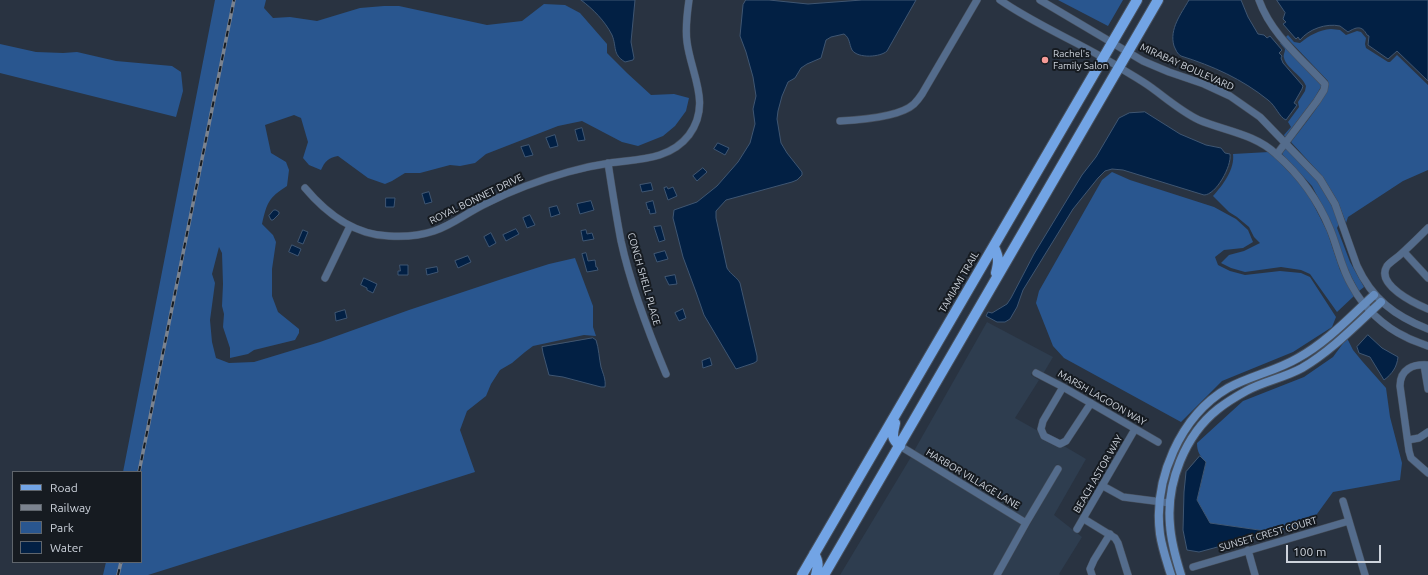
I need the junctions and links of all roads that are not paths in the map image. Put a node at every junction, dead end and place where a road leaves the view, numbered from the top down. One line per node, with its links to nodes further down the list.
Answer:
1 (689, 0): 15 (street, ROYAL BONNET DRIVE)
2 (977, 0): 12 (street)
3 (1000, 0): 10 (street)
4 (1040, 0): 8 (street, MIRABAY BOULEVARD)
5 (1137, 0): 8 (main road, TAMIAMI TRAIL)
6 (1158, 0): 9 (main road)
7 (1259, 0): 13 (street)
8 (1112, 43): 9 (street, MIRABAY BOULEVARD); 10 (main road, TAMIAMI TRAIL)
9 (1128, 52): 11 (main road); 13 (street, MIRABAY BOULEVARD)
10 (1103, 58): 11 (street); 19 (main road, TAMIAMI TRAIL)
11 (1119, 67): 14 (street); 23 (main road)
12 (840, 121)
13 (1286, 142): 14 (street); 24 (street, MIRABAY BOULEVARD)
14 (1277, 154): 26 (street)
15 (608, 163): 17 (street, ROYAL BONNET DRIVE); 33 (street, CONCH SHELL PLACE)
16 (305, 188): 17 (street, ROYAL BONNET DRIVE)
17 (350, 226): 21 (street)
18 (1428, 228): 20 (street)
19 (994, 247): 23 (main road); 37 (main road, TAMIAMI TRAIL)
20 (1404, 252): 22 (street); 27 (street)
21 (324, 278)
22 (1428, 278)
23 (994, 283): 42 (main road)
24 (1374, 295): 25 (street, MIRABAY BOULEVARD); 26 (street)
25 (1381, 302): 28 (street); 29 (street, MIRABAY BOULEVARD)
26 (1364, 304): 28 (street); 47 (street)
27 (1428, 309)
28 (1371, 312): 30 (street); 48 (street)
29 (1428, 330)
30 (1428, 346)
31 (1426, 365): 35 (street); 40 (street)
32 (1036, 373): 34 (street, MARSH LAGOON WAY)
33 (666, 374)
34 (1063, 387): 36 (street, MARSH LAGOON WAY); 36 (street)
35 (1428, 389)
36 (1091, 403): 38 (street, MARSH LAGOON WAY)
37 (897, 413): 42 (main road); 55 (main road, TAMIAMI TRAIL)
38 (1135, 429): 41 (street, MARSH LAGOON WAY); 45 (street, BEACH ASTOR WAY)
39 (1428, 432): 40 (street)
40 (1408, 440): 44 (street)
41 (1158, 442)
42 (900, 446): 51 (street, HARBOR VILLAGE LANE); 59 (main road)
43 (1058, 469): 51 (street)
44 (1428, 473)
45 (1103, 486): 47 (street); 49 (street, BEACH ASTOR WAY)
46 (1343, 501): 50 (street)
47 (1160, 502): 48 (street); 63 (street)
48 (1170, 503): 64 (street)
49 (1084, 518): 52 (street, BEACH ASTOR WAY); 53 (street)
50 (1349, 521): 54 (street, SUNSET CREST COURT); 66 (street)
51 (1026, 523): 60 (street)
52 (1077, 529)
53 (1110, 534): 61 (street); 62 (street)
54 (1248, 550): 56 (street, SUNSET CREST COURT); 65 (street)
55 (814, 554): 57 (main road, TAMIAMI TRAIL); 58 (main road)
56 (1193, 567)
57 (802, 575)
58 (816, 575)
59 (824, 575)
60 (997, 575)
61 (1092, 575)
62 (1128, 575)
63 (1171, 575)
64 (1181, 575)
65 (1255, 575)
66 (1365, 575)

